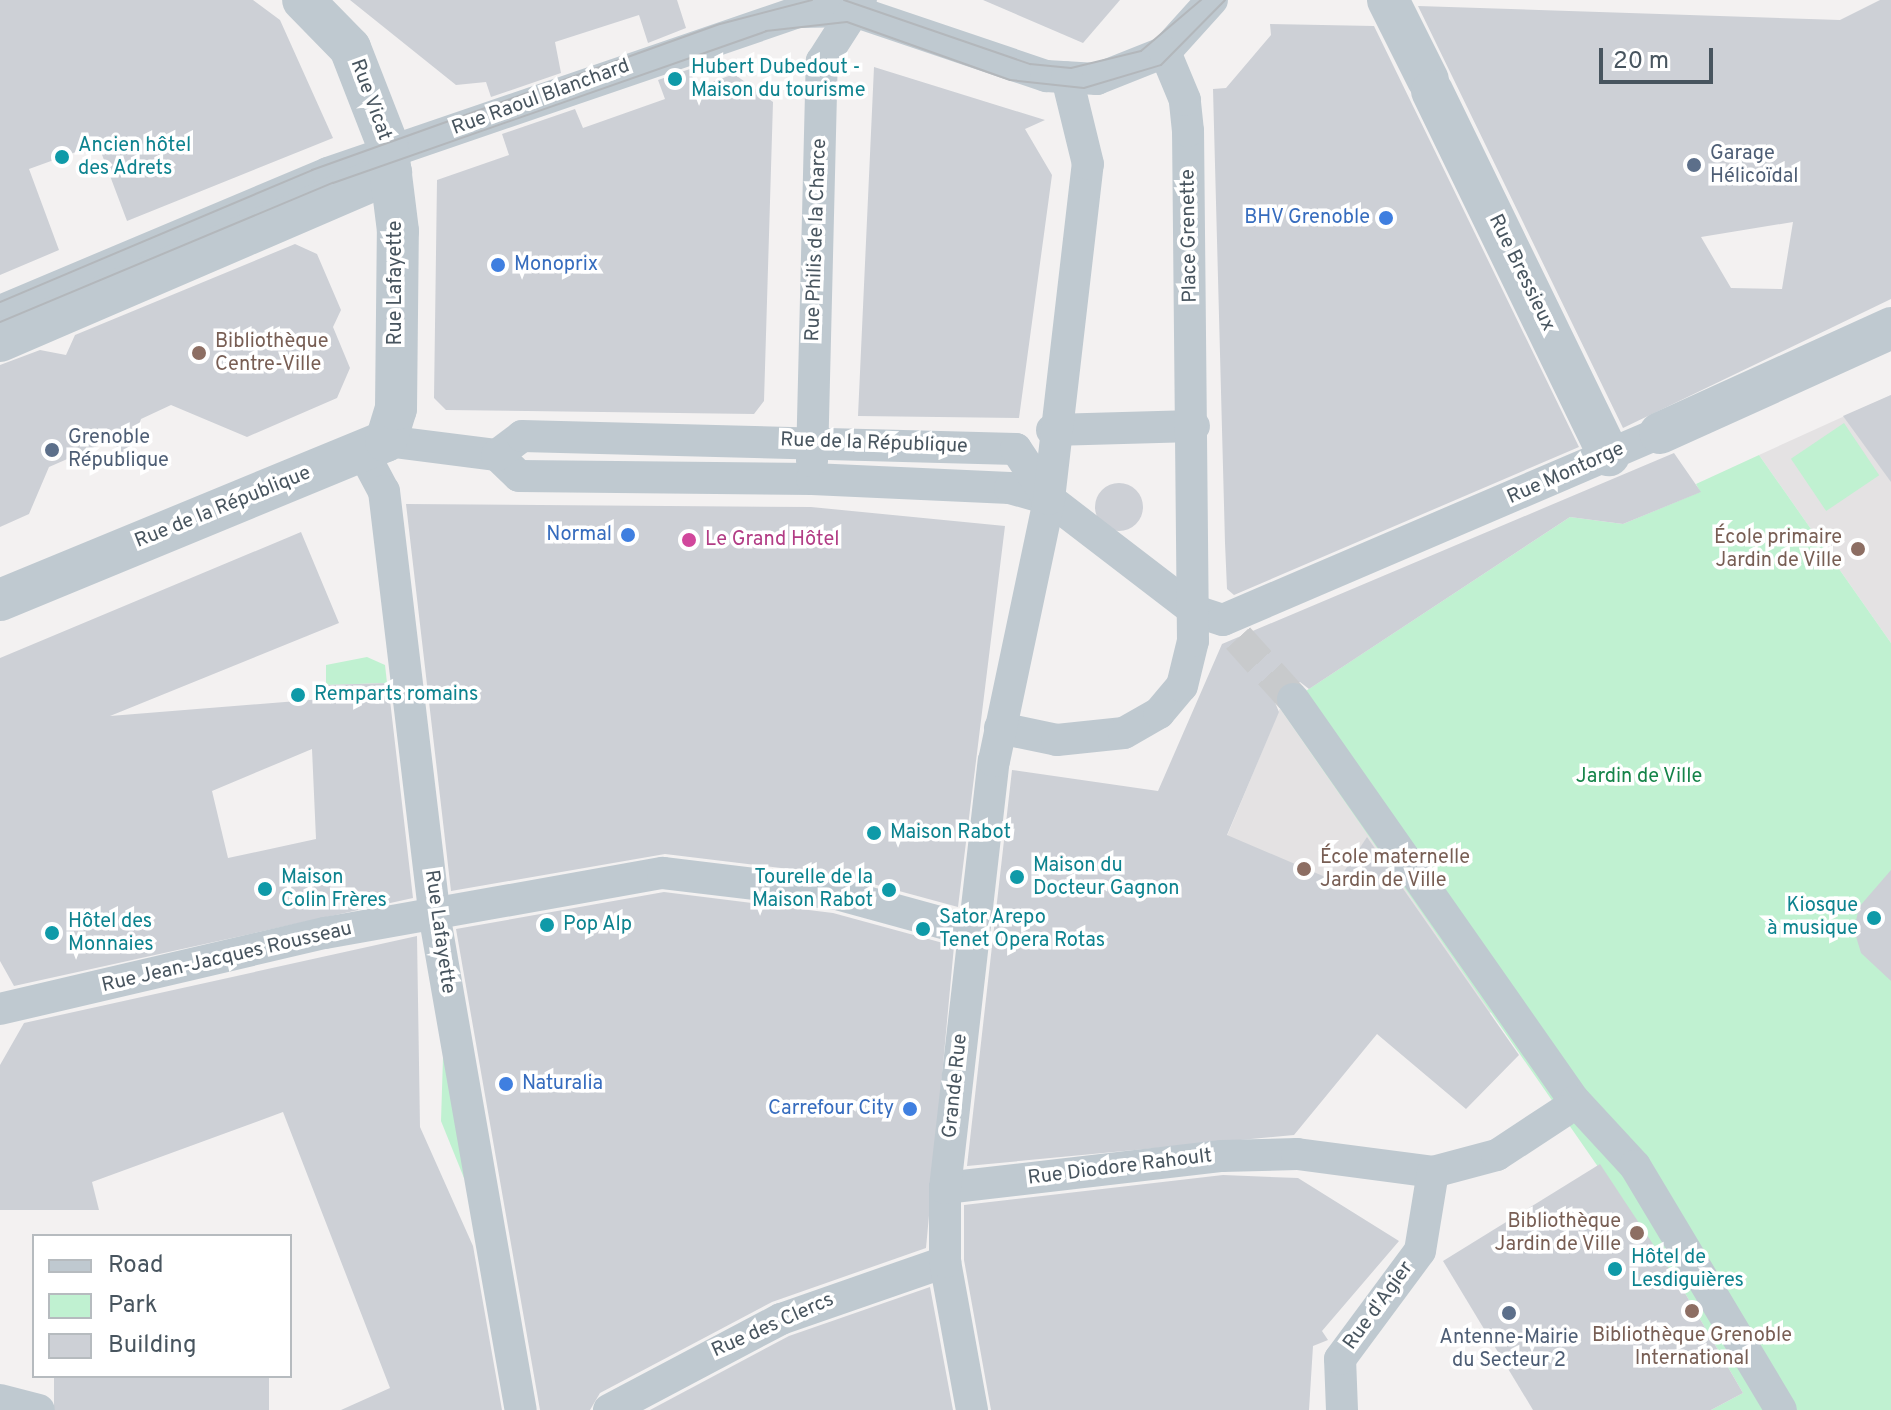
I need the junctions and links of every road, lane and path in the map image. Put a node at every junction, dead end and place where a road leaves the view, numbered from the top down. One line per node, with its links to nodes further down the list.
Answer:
1 (303, 0): 7 (street, Rue Vicat)
2 (1212, 0): 5 (street)
3 (1388, 0): 17 (street, Rue Bressieux)
4 (853, 4): 6 (street, Rue Raoul Blanchard); 7 (street, Rue Raoul Blanchard); 14 (street, Rue Philis de la Charce)
5 (1165, 52): 6 (street); 11 (street, Place Grenette)
6 (1082, 79): 12 (street)
7 (390, 163): 8 (street, Rue Raoul Blanchard); 10 (street, Rue Raoul Blanchard); 15 (street, Rue Lafayette)
8 (0, 311)
9 (1891, 328): 13 (street, Rue Montorge)
10 (0, 341)
11 (1194, 426): 12 (street); 21 (street, Place Grenette)
12 (1052, 430): 19 (street)
13 (1660, 433): 17 (street, Rue Montorge)
14 (811, 442): 16 (street, Rue de la République); 18 (street, Rue Philis de la Charce); 19 (street, Rue de la République)
15 (375, 448): 16 (street, Rue de la République); 20 (street, Rue de la République); 24 (street, Rue Lafayette)
16 (497, 455): 18 (street, Rue de la République)
17 (1609, 455): 21 (street, Rue Montorge)
18 (812, 479): 19 (street, Rue de la République)
19 (1049, 499): 21 (street); 23 (street)
20 (0, 600)
21 (1195, 611): 23 (street, Place Grenette)
22 (1293, 699): 37 (street)
23 (1000, 728): 25 (street, Grande Rue)
24 (435, 919): 25 (street, Rue Jean-Jacques Rousseau); 26 (street, Rue Jean-Jacques Rousseau); 33 (street, Rue Lafayette)
25 (972, 931): 29 (street, Grande Rue)
26 (0, 1009)
27 (1564, 1111): 28 (street)
28 (1433, 1172): 29 (street, Rue Diodore Rahoult); 36 (street, Rue d'Agier)
29 (945, 1188): 30 (street, Grande Rue)
30 (945, 1262): 34 (street, Rue des Clercs); 35 (street, Grande Rue)
31 (0, 1400): 32 (street)
32 (39, 1410)
33 (521, 1410)
34 (609, 1410)
35 (972, 1410)
36 (1342, 1410)
37 (1781, 1410)

